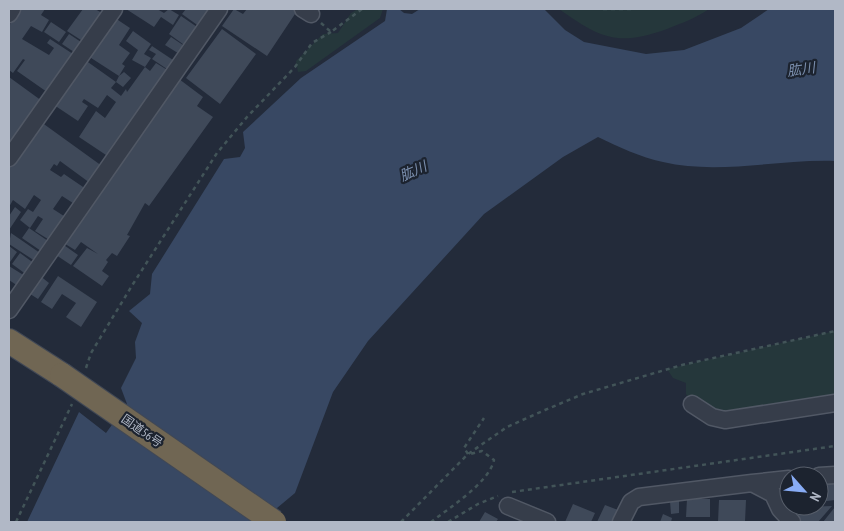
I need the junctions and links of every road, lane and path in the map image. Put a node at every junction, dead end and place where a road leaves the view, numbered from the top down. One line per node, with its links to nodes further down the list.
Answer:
1 (12, 9): 8 (street)
2 (114, 9): 10 (street)
3 (219, 9): 11 (street)
4 (362, 9): 9 (path)
5 (603, 9): 6 (path)
6 (631, 9)
7 (307, 11): 9 (path)
8 (9, 14)
9 (331, 32): 14 (path)
10 (9, 158)
11 (9, 310)
12 (835, 331): 20 (path)
13 (9, 341): 25 (highway, 国道56号, bridge)
14 (85, 369)
15 (73, 402): 24 (path)
16 (835, 403): 17 (street)
17 (692, 404)
18 (484, 418): 20 (path)
19 (835, 446): 23 (path)
20 (468, 454): 26 (path); 27 (path)
21 (779, 480): 22 (street)
22 (752, 483): 30 (street); 31 (street)
23 (507, 497): 28 (path); 29 (street)
24 (16, 522)
25 (274, 522)
26 (400, 522)
27 (431, 522)
28 (448, 522)
29 (548, 522)
30 (621, 522)
31 (792, 522)

